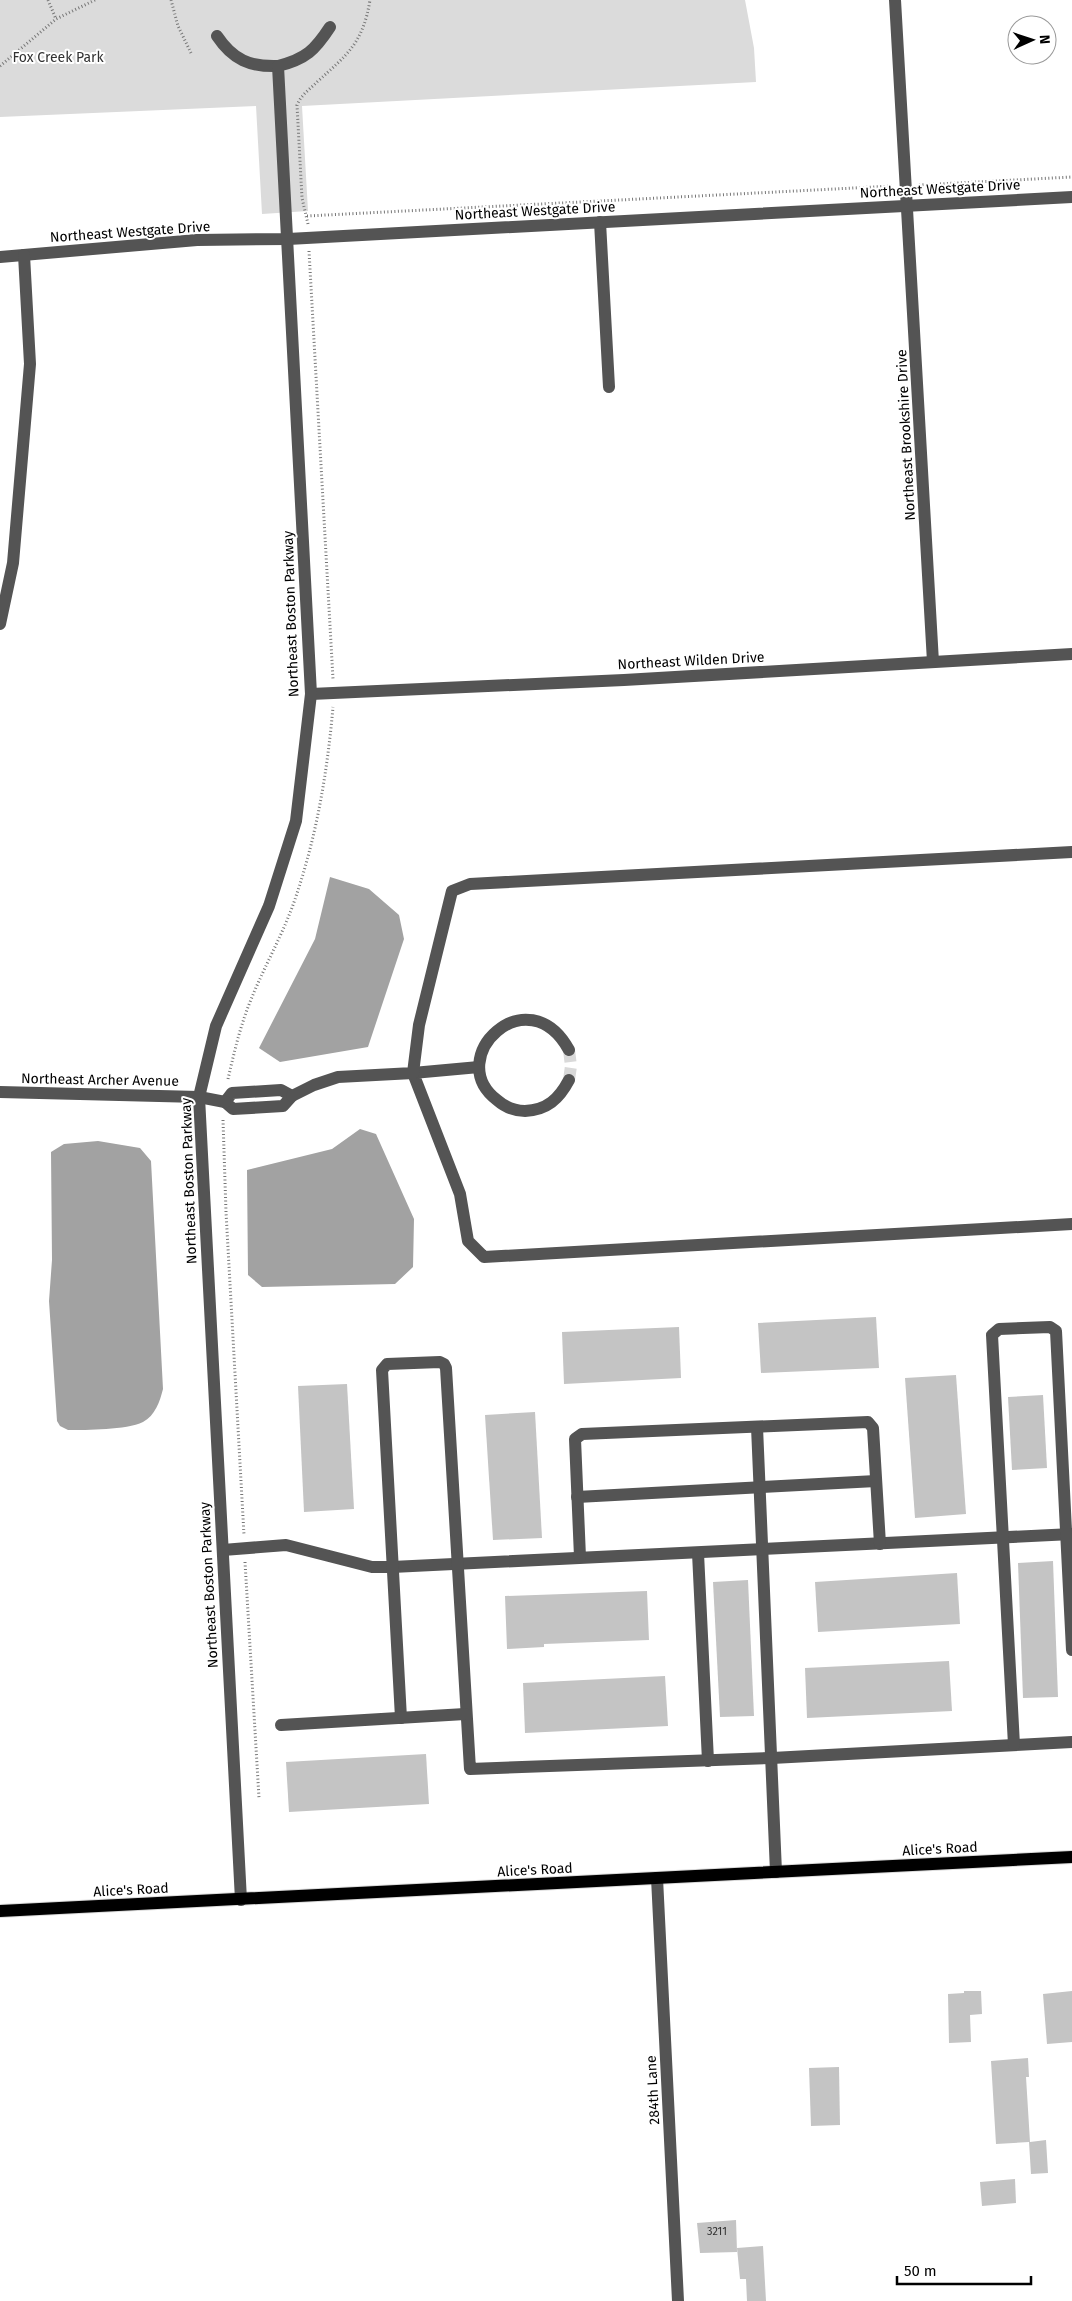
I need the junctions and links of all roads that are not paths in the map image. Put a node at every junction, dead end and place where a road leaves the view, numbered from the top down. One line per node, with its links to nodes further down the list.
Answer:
1 (895, 0): 6 (street, Northeast Brookshire Drive)
2 (330, 27): 4 (street)
3 (217, 36): 4 (street)
4 (278, 66): 8 (street, Northeast Boston Parkway)
5 (1072, 198): 6 (street, Northeast Westgate Drive)
6 (908, 206): 7 (street, Northeast Westgate Drive); 14 (street, Northeast Brookshire Drive)
7 (600, 222): 8 (street, Northeast Westgate Drive); 11 (street)
8 (288, 238): 9 (street, Northeast Westgate Drive); 15 (street, Northeast Boston Parkway)
9 (24, 255): 10 (street, Northeast Westgate Drive); 12 (street)
10 (0, 257)
11 (609, 387)
12 (0, 624)
13 (1072, 654): 14 (street, Northeast Wilden Drive)
14 (933, 662): 15 (street, Northeast Wilden Drive)
15 (312, 694): 22 (street, Northeast Boston Parkway)
16 (1072, 852): 19 (street)
17 (569, 1050): 18 (street)
18 (480, 1067): 19 (street, Northeast Archer Avenue); 20 (street)
19 (413, 1073): 22 (street, Northeast Archer Avenue); 23 (street)
20 (569, 1080)
21 (0, 1092): 22 (street, Northeast Archer Avenue)
22 (199, 1097): 31 (street, Northeast Boston Parkway)
23 (1072, 1224)
24 (757, 1427): 25 (street); 26 (street); 27 (street)
25 (876, 1480): 26 (street); 30 (street)
26 (760, 1487): 27 (street); 32 (street)
27 (578, 1497): 34 (street)
28 (1069, 1534): 29 (street); 29 (street); 37 (street)
29 (1003, 1537): 30 (street); 42 (street)
30 (880, 1544): 32 (street)
31 (222, 1550): 36 (street); 48 (street, Northeast Boston Parkway)
32 (763, 1550): 33 (street); 43 (street)
33 (698, 1553): 34 (street); 44 (street)
34 (580, 1557): 35 (street)
35 (457, 1564): 36 (street); 36 (street); 38 (street)
36 (392, 1567): 39 (street)
37 (1072, 1650)
38 (465, 1714): 39 (street); 44 (street)
39 (401, 1718): 40 (street)
40 (280, 1725)
41 (1072, 1742): 42 (street)
42 (1014, 1746): 43 (street)
43 (772, 1758): 44 (street); 46 (street)
44 (708, 1761)
45 (1072, 1857): 46 (main road, Alice's Road)
46 (776, 1872): 47 (main road, Alice's Road)
47 (657, 1878): 48 (main road, Alice's Road); 50 (street, 284th Lane)
48 (240, 1900): 49 (main road, Alice's Road)
49 (0, 1911)
50 (678, 2301)

